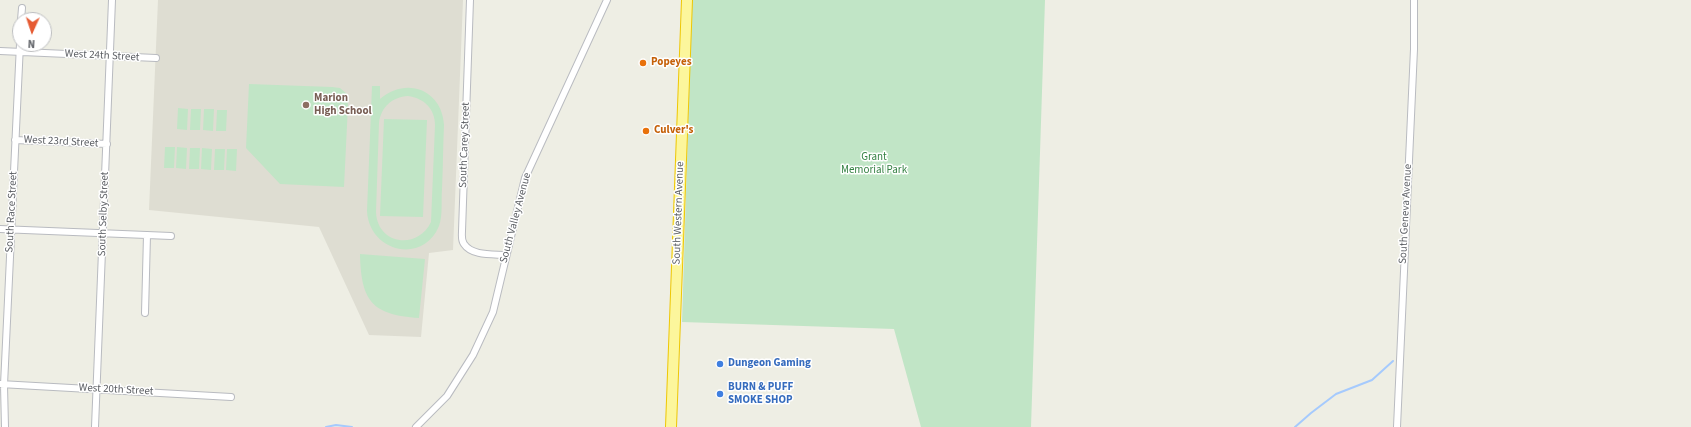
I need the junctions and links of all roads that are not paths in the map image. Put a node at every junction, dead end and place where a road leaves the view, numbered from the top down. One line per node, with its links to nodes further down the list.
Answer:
1 (112, 0): 11 (street, South Selby Street)
2 (470, 0): 20 (street, South Carey Street)
3 (606, 0): 20 (street, South Valley Avenue)
4 (687, 0): 28 (highway, South Western Avenue)
5 (1414, 0): 29 (street, South Geneva Avenue)
6 (22, 8): 7 (street)
7 (22, 12)
8 (0, 51): 9 (street, West 24th Street)
9 (12, 52)
10 (20, 52): 11 (street, West 24th Street); 13 (street, South Race Street)
11 (110, 56): 12 (street, West 24th Street); 14 (street, South Selby Street)
12 (156, 58)
13 (15, 140): 14 (street, West 23rd Street); 16 (street, South Race Street)
14 (107, 144): 17 (street, South Selby Street)
15 (0, 229): 16 (street)
16 (11, 230): 17 (street); 22 (street, South Race Street)
17 (103, 233): 18 (street); 23 (street, South Selby Street)
18 (147, 235): 19 (street); 21 (street)
19 (170, 236)
20 (506, 255): 27 (street, South Valley Avenue)
21 (145, 312)
22 (2, 384): 23 (street, West 20th Street); 25 (street, South Race Street)
23 (97, 389): 24 (street, West 20th Street); 26 (street, South Selby Street)
24 (231, 397)
25 (5, 427)
26 (96, 427)
27 (416, 427)
28 (671, 427)
29 (1396, 427)

